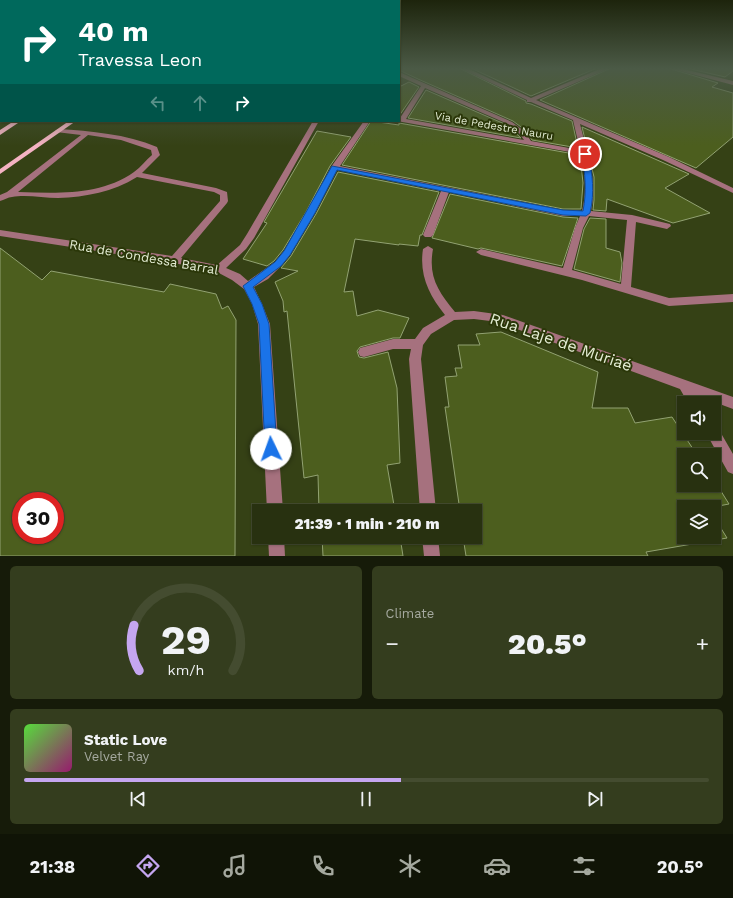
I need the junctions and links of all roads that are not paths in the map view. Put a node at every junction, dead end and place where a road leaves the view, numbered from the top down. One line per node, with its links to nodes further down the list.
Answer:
1 (418, 94): 7 (street)
2 (444, 94): 15 (street)
3 (515, 94): 5 (street)
4 (546, 94): 5 (street)
5 (529, 101): 6 (street)
6 (576, 120): 16 (street); 21 (street)
7 (401, 121): 15 (street, Via de Pedestre Nauru)
8 (16, 122): 13 (main road)
9 (72, 122): 12 (main road)
10 (315, 122): 32 (street)
11 (366, 122): 17 (street)
12 (58, 131): 14 (street); 18 (main road)
13 (0, 133)
14 (87, 133): 19 (street); 22 (street)
15 (529, 143): 16 (street, Via de Pedestre Nauru)
16 (585, 153): 24 (street)
17 (335, 167): 20 (street); 34 (street)
18 (0, 172)
19 (135, 174): 22 (street); 31 (street)
20 (446, 189): 24 (street); 28 (street)
21 (733, 191)
22 (10, 194): 23 (street)
23 (0, 198)
24 (586, 213): 25 (street); 33 (street)
25 (632, 218): 26 (street); 35 (street)
26 (667, 226)
27 (0, 233): 31 (street, Rua de Condessa Barral)
28 (428, 235)
29 (428, 249): 37 (street)
30 (482, 252): 33 (street)
31 (174, 260): 32 (street, Rua de Condessa Barral)
32 (219, 269): 34 (street, Rua de Condessa Barral)
33 (567, 272): 35 (street)
34 (248, 286): 45 (street, Rua de Condessa Barral)
35 (626, 288): 36 (street)
36 (733, 298)
37 (452, 316): 38 (street, Rua Laje de Muriaé); 40 (street, Rua Laje de Muriaé)
38 (418, 344): 39 (street); 46 (street)
39 (364, 352)
40 (684, 385): 41 (street); 42 (street, Rua Laje de Muriaé)
41 (691, 396)
42 (733, 403)
43 (717, 440): 44 (street)
44 (733, 467)
45 (275, 504)
46 (427, 504)
47 (276, 544): 49 (street)
48 (431, 544): 50 (street)
49 (277, 556)
50 (432, 556)

